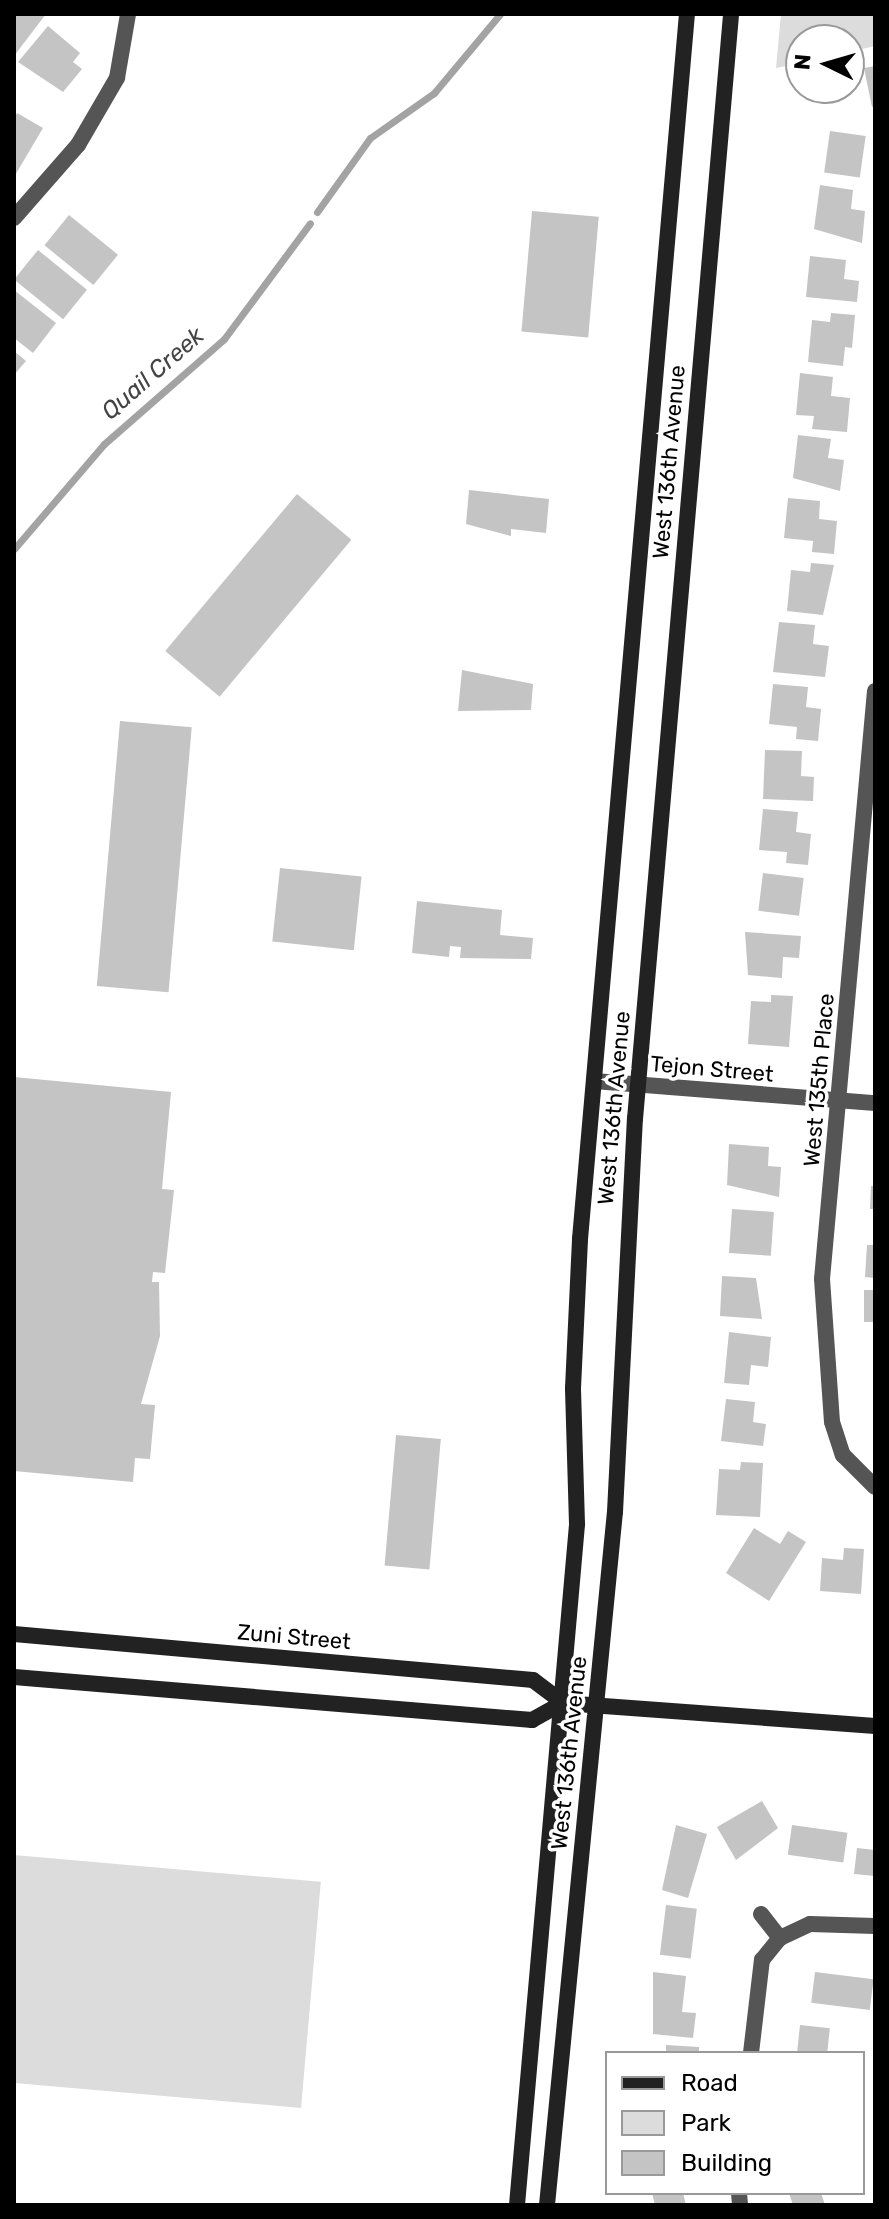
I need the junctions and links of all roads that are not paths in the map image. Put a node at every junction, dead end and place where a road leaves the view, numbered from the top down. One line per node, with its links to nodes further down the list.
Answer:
1 (128, 14): 4 (street)
2 (687, 14): 7 (main road, West 136th Avenue)
3 (731, 14): 8 (main road, West 136th Avenue)
4 (14, 218)
5 (875, 691): 6 (street, West 135th Place)
6 (870, 806): 9 (street, West 135th Place)
7 (594, 1081): 8 (street, Tejon Street); 14 (main road, West 136th Avenue)
8 (638, 1085): 9 (street, Tejon Street); 15 (main road, West 136th Avenue)
9 (839, 1101): 10 (street, Tejon Street); 11 (street, West 135th Place)
10 (875, 1103)
11 (875, 1487)
12 (14, 1634): 14 (main road, Zuni Street)
13 (14, 1677): 14 (main road)
14 (563, 1703): 15 (main road); 21 (main road, West 136th Avenue)
15 (595, 1705): 16 (main road); 22 (main road, West 136th Avenue)
16 (875, 1726)
17 (761, 1914): 19 (street)
18 (875, 1926): 19 (street)
19 (780, 1938): 20 (street)
20 (751, 2051)
21 (517, 2205)
22 (547, 2205)

